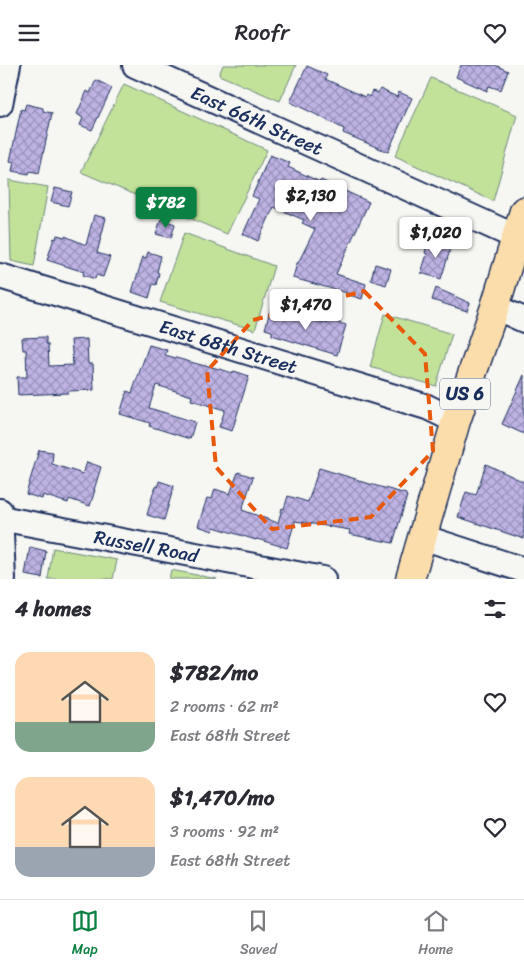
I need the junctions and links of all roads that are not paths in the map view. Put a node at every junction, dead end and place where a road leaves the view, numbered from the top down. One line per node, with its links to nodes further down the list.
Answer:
1 (8, 65): 3 (street)
2 (135, 65): 5 (street, East 66th Street)
3 (0, 104)
4 (524, 211): 5 (main road, US 6)
5 (516, 237): 7 (main road, US 6)
6 (0, 276): 9 (street, East 68th Street)
7 (495, 307): 8 (street); 9 (main road, US 6)
8 (524, 320)
9 (456, 421): 12 (main road, US 6)
10 (0, 511): 11 (street)
11 (0, 518): 14 (street); 15 (street, Russell Road)
12 (422, 537): 13 (street); 16 (main road, US 6)
13 (524, 569)
14 (3, 579)
15 (322, 579)
16 (410, 579)

